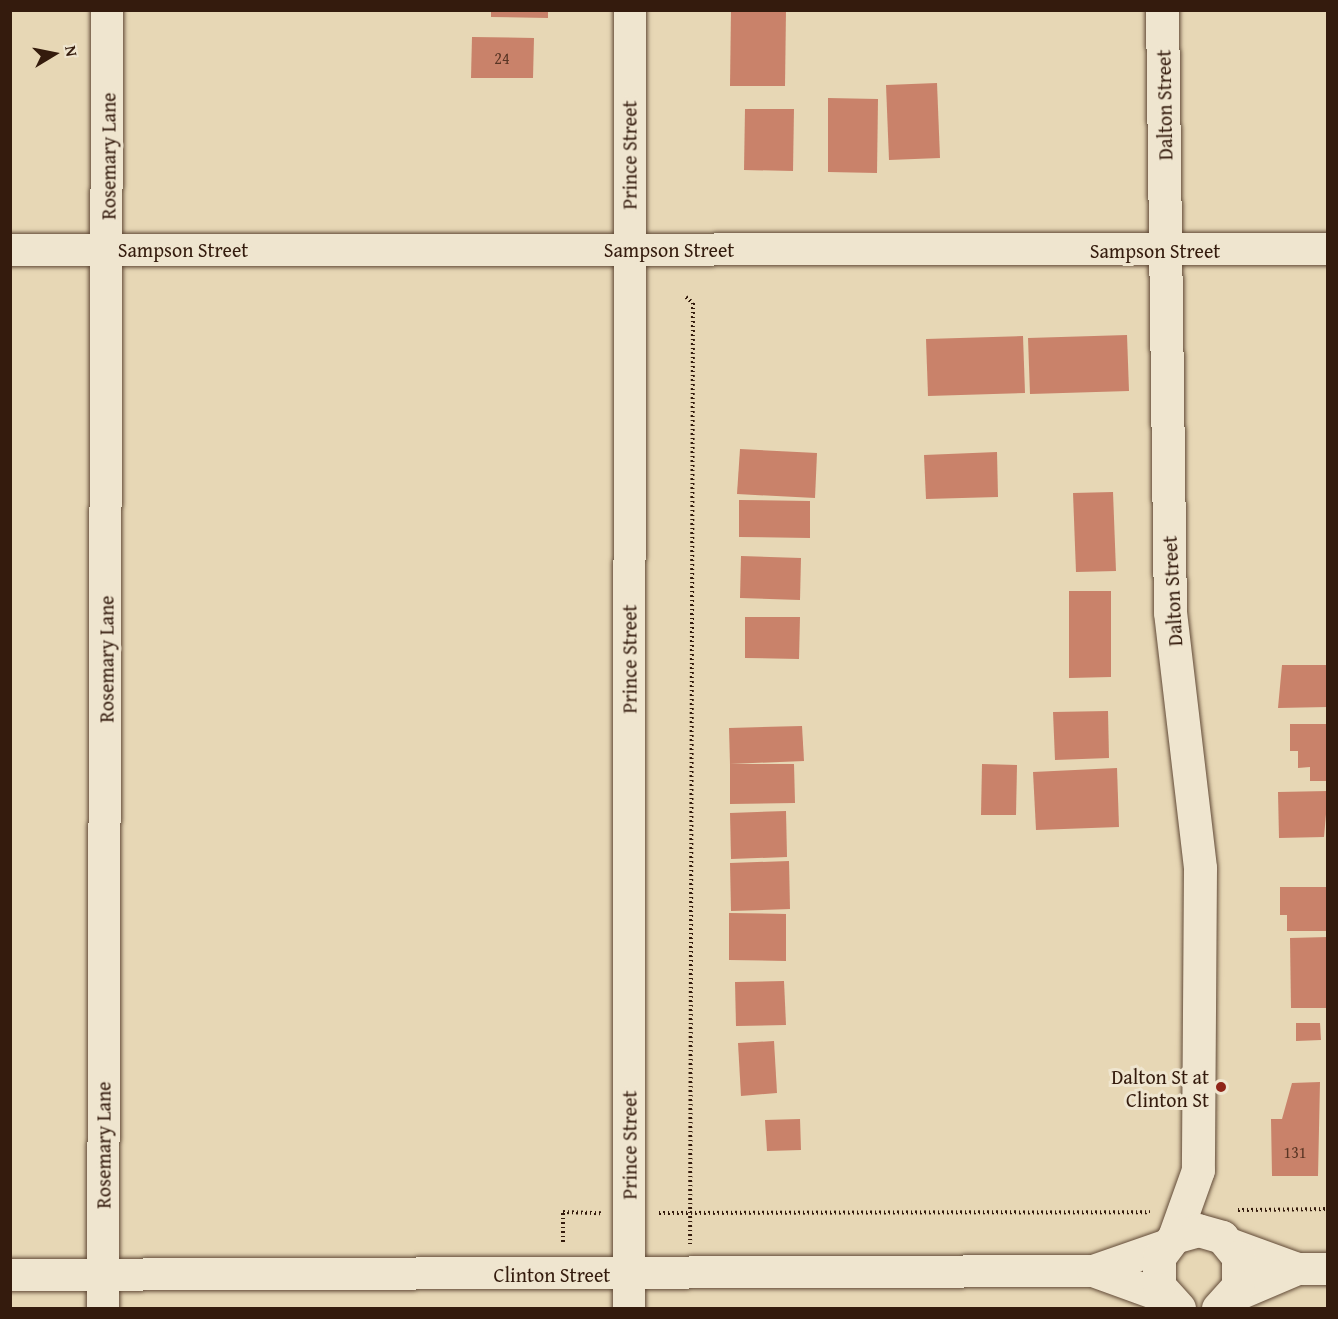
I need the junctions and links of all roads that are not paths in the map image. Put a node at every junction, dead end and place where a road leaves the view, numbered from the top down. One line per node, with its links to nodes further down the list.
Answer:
1 (107, 10): 4 (street, Rosemary Lane)
2 (630, 10): 5 (street, Prince Street)
3 (1162, 10): 8 (main road, Dalton Street)
4 (109, 249): 5 (street, Sampson Street); 7 (street, Sampson Street); 13 (street, Rosemary Lane)
5 (629, 249): 8 (street, Sampson Street); 14 (street, Prince Street)
6 (1328, 249): 8 (street, Sampson Street)
7 (10, 250)
8 (1165, 251): 9 (main road, Dalton Street)
9 (1198, 1231): 10 (street); 11 (street, Clinton Street); 15 (main road); 16 (main road, Dalton Street)
10 (1313, 1269): 16 (street)
11 (1093, 1271): 14 (street, Clinton Street); 15 (street, Clinton Street)
12 (10, 1275): 13 (street, Clinton Street)
13 (103, 1275): 14 (street, Clinton Street); 17 (street, Rosemary Lane)
14 (629, 1275): 18 (street, Prince Street)
15 (1173, 1305)
16 (1225, 1305)
17 (103, 1308)
18 (629, 1308)

